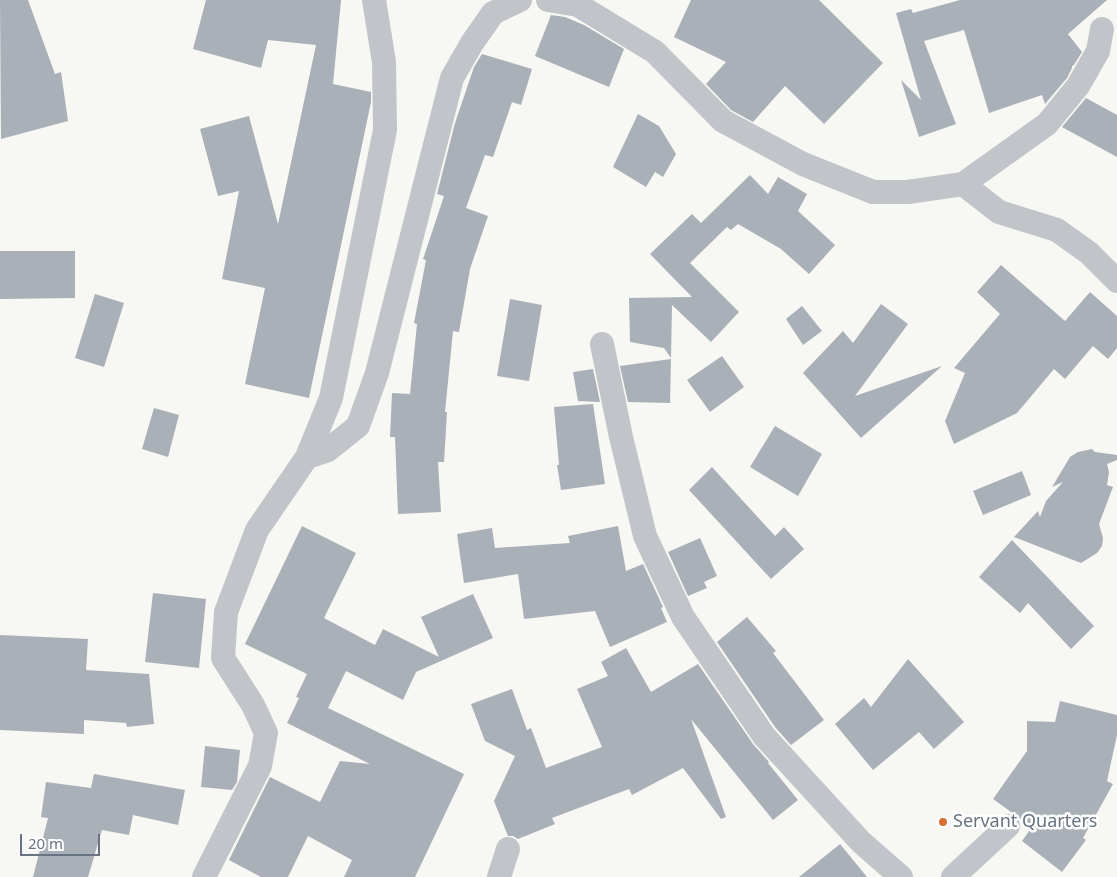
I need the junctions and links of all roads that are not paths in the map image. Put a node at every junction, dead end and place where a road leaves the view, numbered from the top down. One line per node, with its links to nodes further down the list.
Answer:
1 (374, 0): 8 (street)
2 (520, 0): 8 (street)
3 (548, 0): 5 (street)
4 (1102, 29): 5 (street)
5 (963, 184): 6 (street)
6 (1117, 281)
7 (602, 344): 13 (street)
8 (307, 457): 11 (street)
9 (1008, 826): 14 (street)
10 (508, 849): 12 (street)
11 (204, 877)
12 (499, 877)
13 (901, 877)
14 (953, 877)

